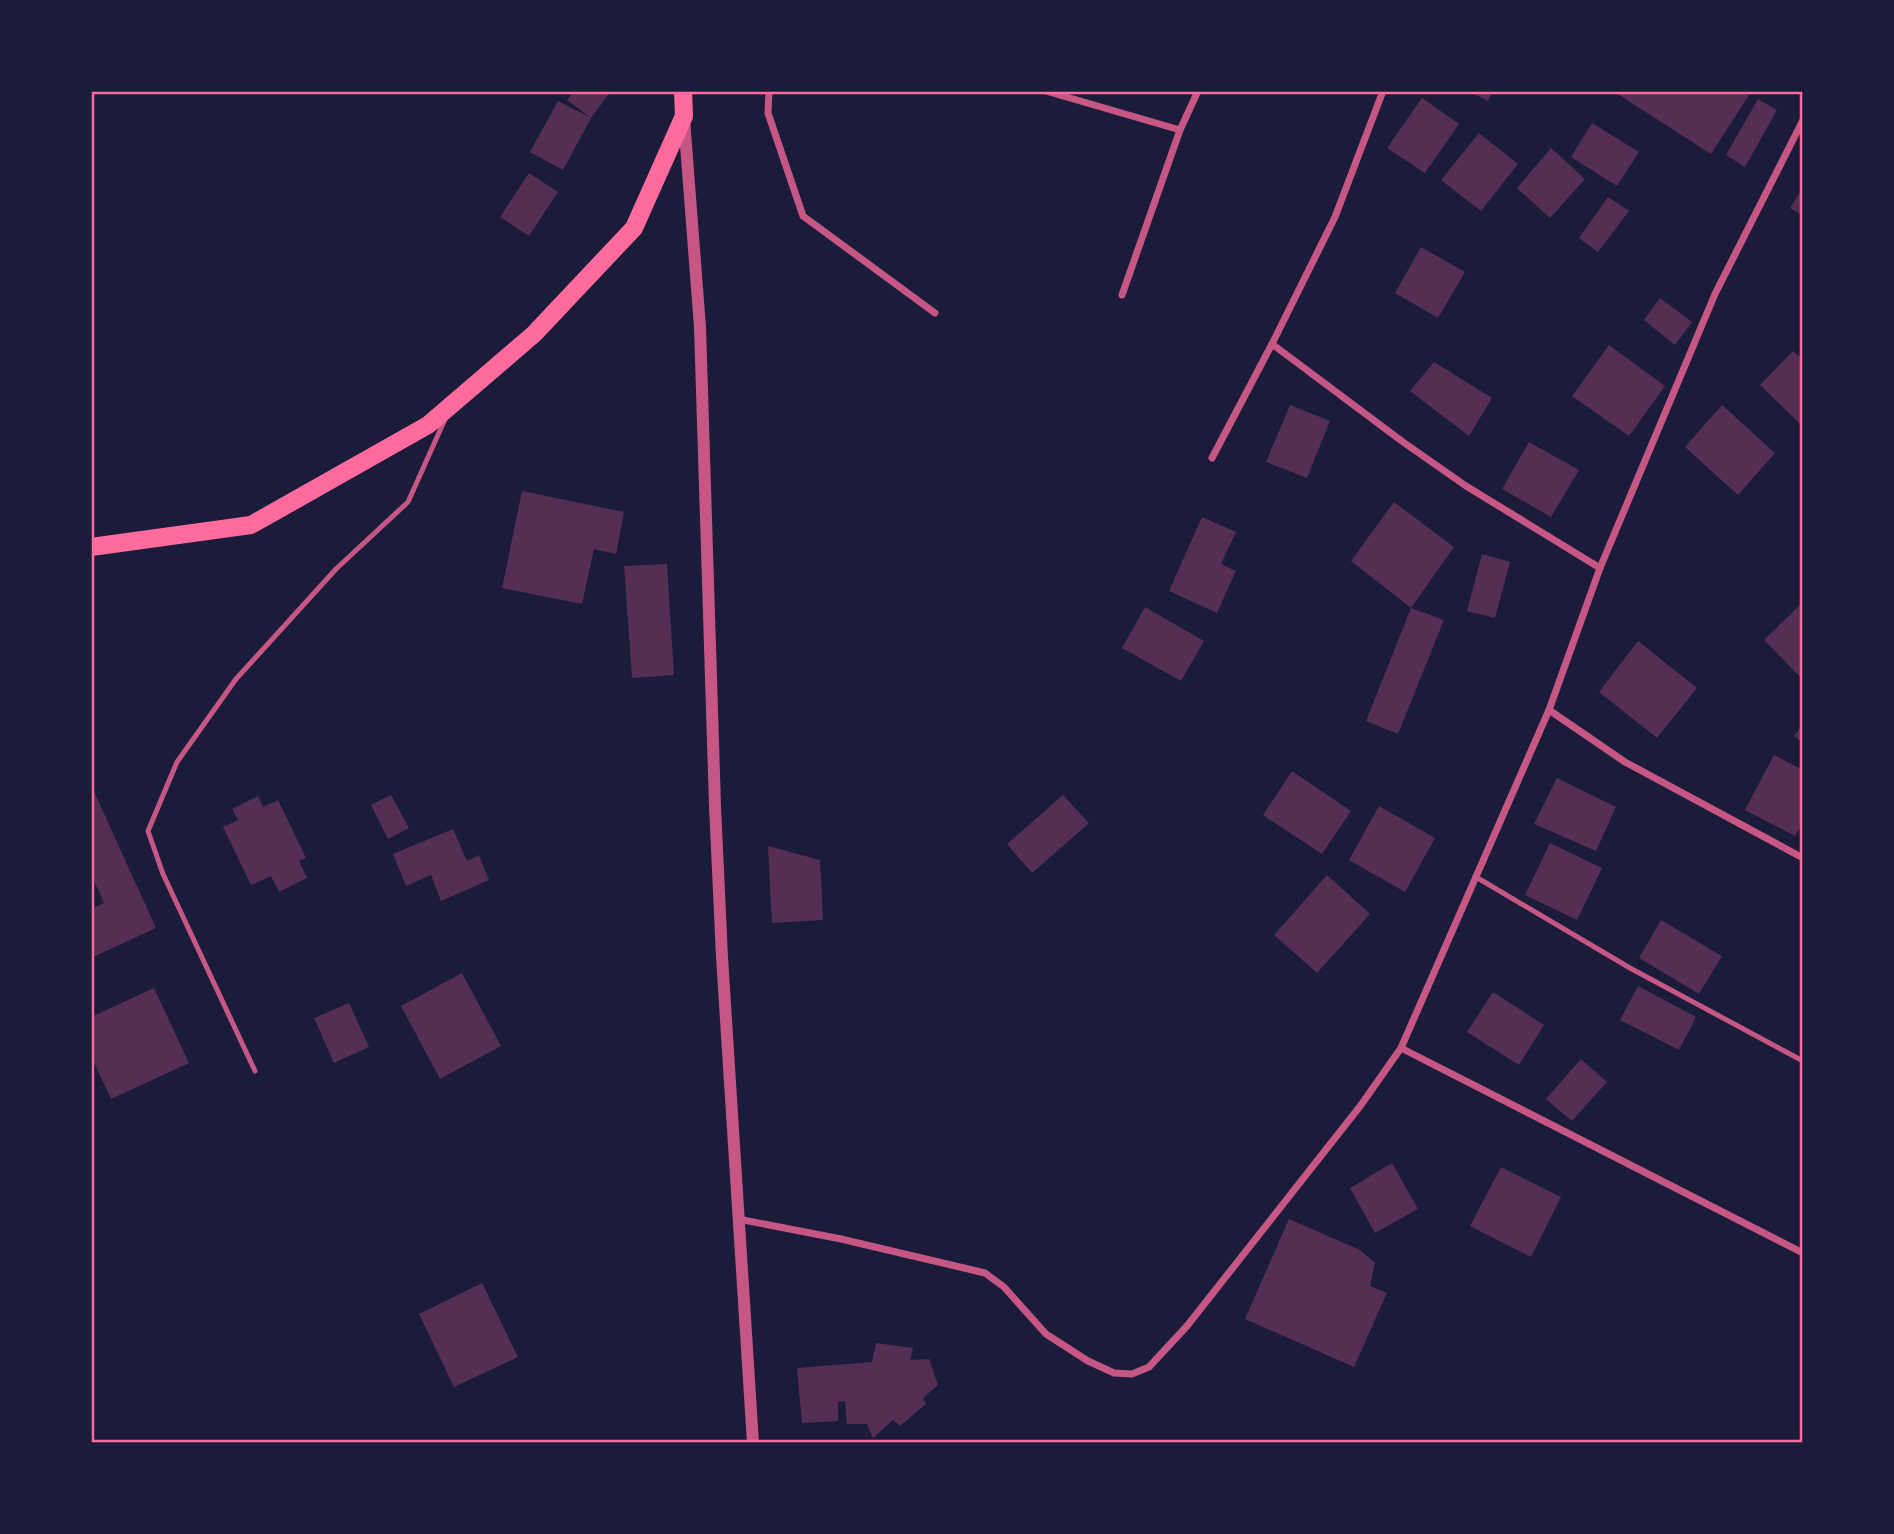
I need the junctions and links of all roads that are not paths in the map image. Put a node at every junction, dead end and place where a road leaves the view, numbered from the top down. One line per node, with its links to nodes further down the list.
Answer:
1 (683, 91): 6 (main road)
2 (769, 91): 10 (street)
3 (1046, 91): 8 (street)
4 (1198, 91): 8 (street)
5 (1382, 91): 11 (street)
6 (684, 116): 12 (main road); 22 (street)
7 (1803, 120): 15 (street)
8 (1180, 130): 9 (street)
9 (1122, 295)
10 (936, 313)
11 (1272, 344): 13 (street); 15 (street)
12 (452, 405): 14 (main road); 21 (lane)
13 (1212, 458)
14 (91, 547)
15 (1601, 568): 16 (street)
16 (1549, 710): 17 (street); 18 (street)
17 (1803, 858)
18 (1476, 877): 19 (street); 20 (lane)
19 (1401, 1048): 22 (street); 23 (street)
20 (1803, 1061)
21 (255, 1071)
22 (738, 1219): 24 (street)
23 (1803, 1253)
24 (753, 1443)

